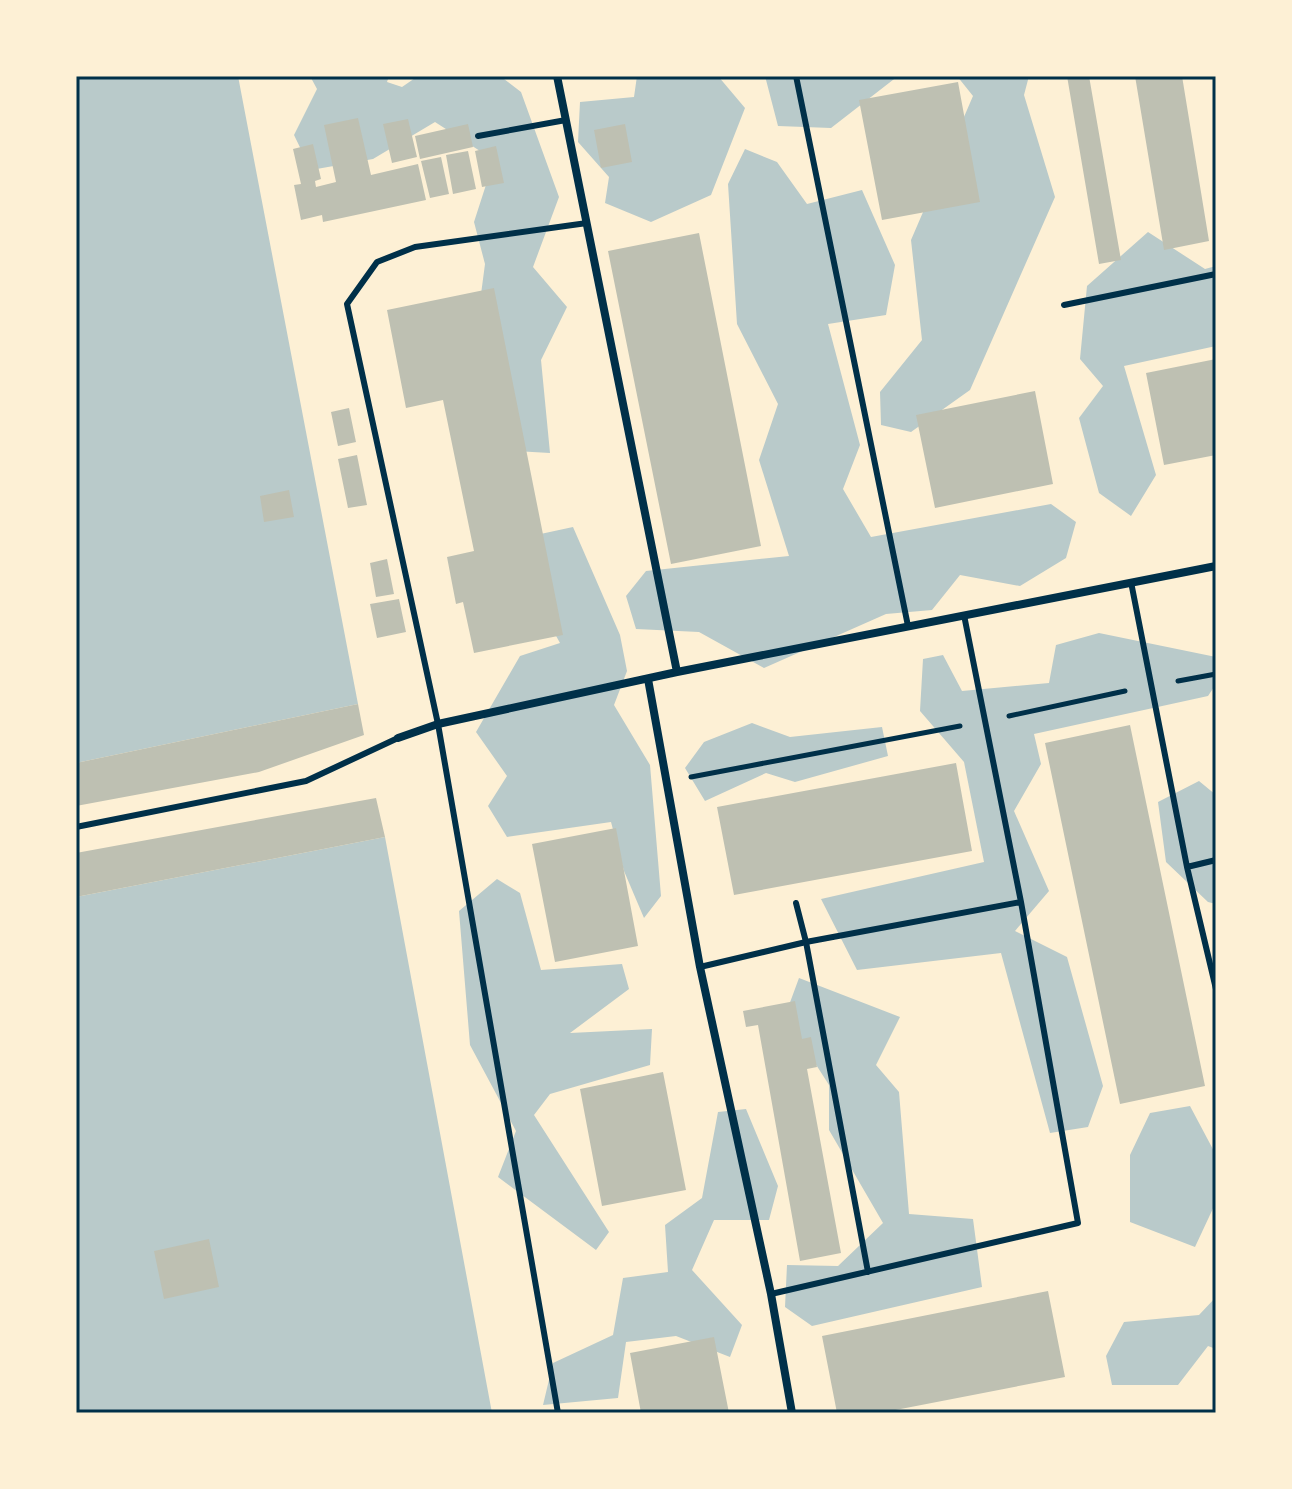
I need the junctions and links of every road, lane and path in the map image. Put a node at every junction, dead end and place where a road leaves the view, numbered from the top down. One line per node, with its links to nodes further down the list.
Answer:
1 (557, 76): 3 (street)
2 (796, 76): 11 (lane)
3 (566, 120): 4 (lane); 5 (street)
4 (478, 136)
5 (587, 223): 12 (street); 17 (lane)
6 (1216, 274): 7 (lane)
7 (1064, 305)
8 (1216, 566): 9 (street)
9 (1131, 582): 10 (street); 15 (lane)
10 (964, 615): 11 (street); 16 (lane)
11 (908, 626): 12 (street)
12 (677, 672): 14 (street)
13 (1216, 674): 15 (path)
14 (648, 679): 17 (street); 19 (street)
15 (1149, 686): 16 (path); 22 (lane)
16 (986, 721): 19 (path); 23 (lane)
17 (438, 724): 18 (street); 30 (lane)
18 (398, 738): 20 (lane)
19 (665, 782): 26 (street)
20 (76, 827)
21 (1216, 860): 22 (lane)
22 (1187, 867): 27 (lane)
23 (1021, 902): 25 (lane); 28 (lane)
24 (796, 903): 25 (lane)
25 (806, 942): 26 (lane); 28 (lane)
26 (700, 967): 29 (street)
27 (1216, 989)
28 (868, 1272): 29 (lane)
29 (771, 1294): 31 (street)
30 (558, 1413)
31 (792, 1413)

